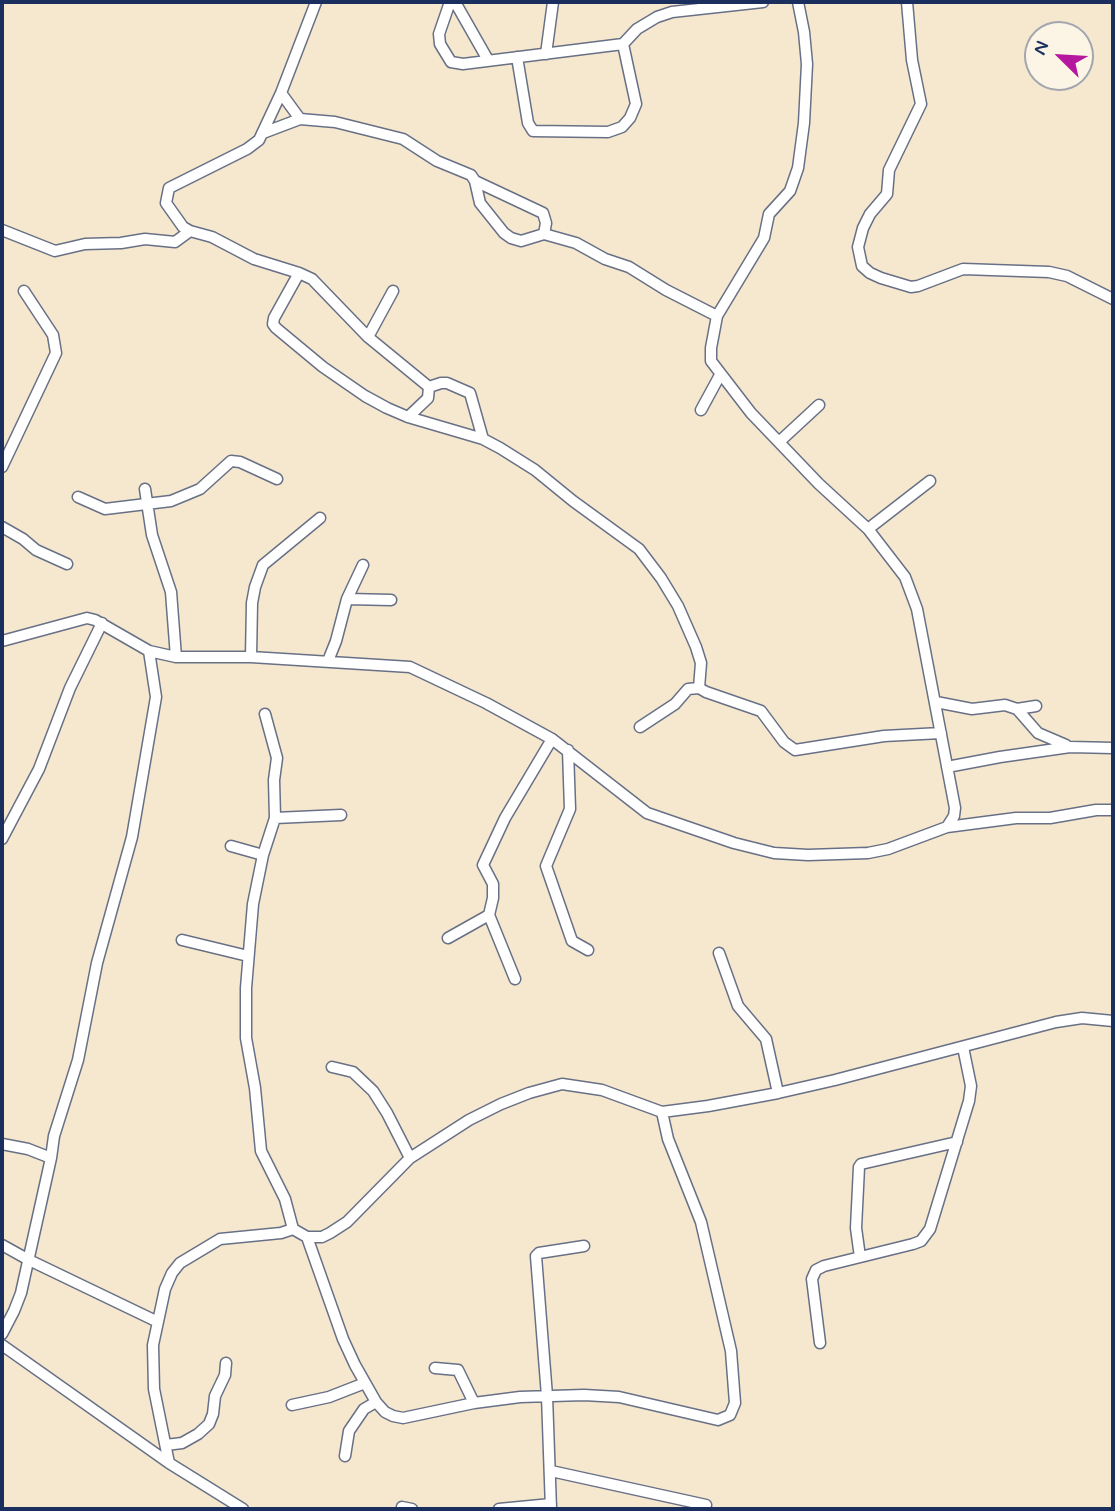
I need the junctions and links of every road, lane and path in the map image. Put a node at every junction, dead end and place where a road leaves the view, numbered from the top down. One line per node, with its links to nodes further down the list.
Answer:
1 (316, 2): 12 (street)
2 (450, 2): 11 (street)
3 (456, 2): 11 (street)
4 (553, 2): 9 (street)
5 (764, 2): 8 (street)
6 (798, 2): 23 (street)
7 (907, 2): 22 (street)
8 (623, 44): 9 (street); 10 (street)
9 (546, 54): 10 (street)
10 (517, 57): 11 (street)
11 (488, 60)
12 (281, 93): 13 (street); 14 (street)
13 (300, 119): 14 (street); 15 (street)
14 (263, 133): 17 (street)
15 (475, 181): 18 (street); 18 (street)
16 (2, 230): 17 (street)
17 (190, 231): 19 (street)
18 (544, 233): 23 (street)
19 (299, 273): 24 (street); 29 (street)
20 (24, 291): 32 (street)
21 (393, 291): 24 (street)
22 (1113, 299)
23 (717, 316): 25 (street)
24 (368, 337): 26 (street)
25 (720, 375): 28 (street); 31 (street)
26 (429, 387): 29 (street); 30 (street)
27 (819, 405): 31 (street)
28 (701, 410)
29 (408, 417): 30 (street)
30 (483, 439): 51 (street)
31 (779, 442): 40 (street)
32 (2, 467)
33 (276, 479): 37 (street)
34 (930, 481): 40 (street)
35 (145, 489): 37 (street)
36 (78, 497): 37 (street)
37 (147, 506): 48 (street)
38 (320, 518): 49 (street)
39 (2, 527): 41 (street)
40 (868, 529): 52 (street)
41 (67, 564)
42 (363, 565): 43 (street)
43 (347, 599): 44 (street); 50 (street)
44 (391, 600)
45 (102, 623): 46 (street); 47 (street); 67 (street)
46 (2, 641)
47 (149, 651): 48 (street); 84 (street)
48 (176, 657): 49 (street)
49 (251, 657): 50 (street)
50 (328, 661): 58 (street)
51 (699, 688): 56 (street); 57 (street)
52 (936, 702): 54 (street); 57 (street)
53 (1035, 706): 54 (street)
54 (1017, 709): 59 (street)
55 (265, 714): 65 (street)
56 (640, 727)
57 (940, 733): 62 (street)
58 (552, 739): 61 (street); 70 (street)
59 (1070, 747): 60 (street); 62 (street)
60 (1113, 748)
61 (568, 750): 66 (street); 73 (street)
62 (947, 767): 66 (street)
63 (1113, 810): 66 (street)
64 (341, 815): 65 (street)
65 (275, 818): 69 (street)
66 (947, 827)
67 (2, 839)
68 (231, 846): 69 (street)
69 (263, 855): 75 (street)
70 (489, 915): 71 (street); 76 (street)
71 (448, 938)
72 (182, 940): 75 (street)
73 (588, 950)
74 (719, 953): 80 (street)
75 (248, 956): 86 (street)
76 (515, 979)
77 (1113, 1021): 78 (street)
78 (963, 1047): 80 (street); 82 (street)
79 (332, 1067): 85 (street)
80 (778, 1093): 81 (street)
81 (662, 1112): 85 (street); 99 (street)
82 (957, 1142): 90 (street); 90 (street)
83 (2, 1144): 84 (street)
84 (51, 1158): 91 (street)
85 (410, 1158): 87 (street)
86 (293, 1229): 87 (street); 92 (street)
87 (307, 1237): 98 (street)
88 (2, 1245): 91 (street)
89 (584, 1246): 99 (street)
90 (860, 1257): 94 (street)
91 (29, 1260): 92 (street); 93 (street)
92 (158, 1322): 103 (street)
93 (2, 1334)
94 (820, 1343)
95 (2, 1345): 105 (street)
96 (226, 1363): 103 (street)
97 (435, 1368): 101 (street)
98 (365, 1383): 100 (street); 102 (street)
99 (547, 1396): 101 (street); 106 (street)
100 (376, 1402): 101 (street); 104 (street)
101 (474, 1403)
102 (292, 1405)
103 (166, 1446): 105 (street)
104 (345, 1457)
105 (169, 1462): 109 (street)
106 (551, 1471): 107 (street); 108 (street)
107 (706, 1505)
108 (551, 1507): 110 (street)
109 (243, 1509)
110 (499, 1509)

